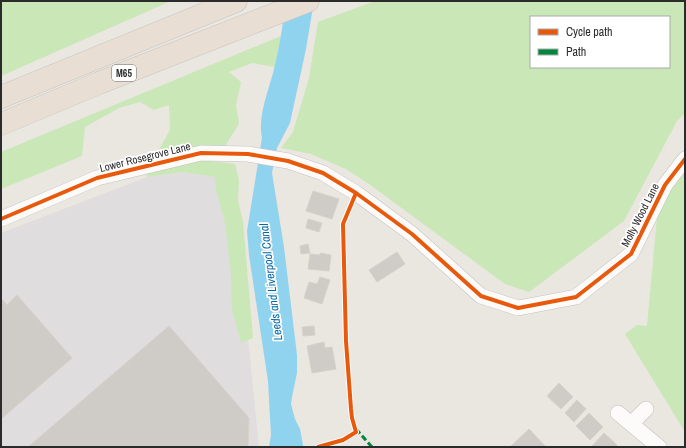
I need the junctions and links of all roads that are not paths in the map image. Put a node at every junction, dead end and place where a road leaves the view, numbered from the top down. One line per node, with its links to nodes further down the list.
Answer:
1 (236, 1): 3 (highway, M65)
2 (308, 1): 4 (highway, M65)
3 (1, 97)
4 (1, 124)
5 (685, 159): 7 (street, Molly Wood Lane)
6 (1, 219): 7 (street, Lower Rosegrove Lane)
7 (518, 308)
8 (646, 409): 10 (street)
9 (618, 413): 10 (street)
10 (632, 424): 11 (street)
11 (659, 447)

